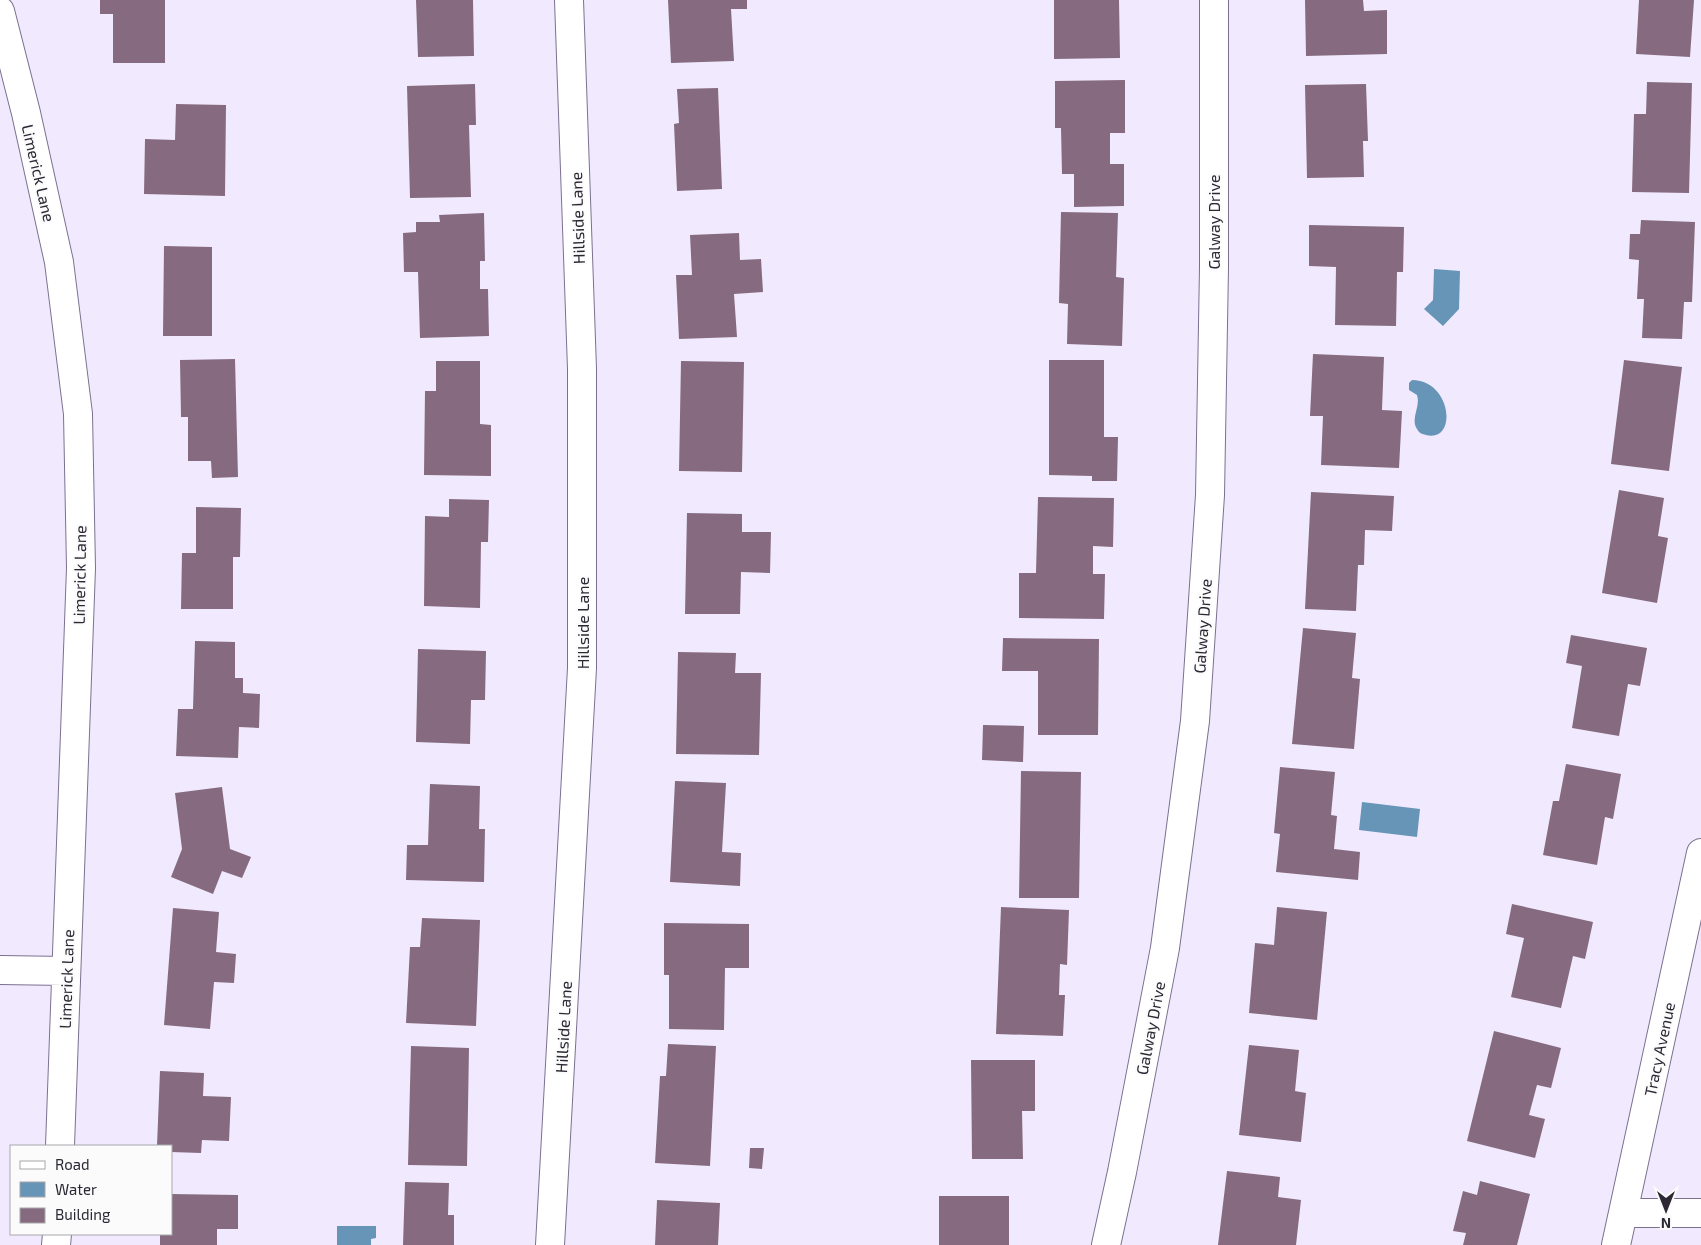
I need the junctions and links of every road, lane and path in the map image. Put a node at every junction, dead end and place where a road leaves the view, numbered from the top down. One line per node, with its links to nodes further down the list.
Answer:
1 (569, 0): 10 (street, Hillside Lane)
2 (1214, 0): 11 (street, Galway Drive)
3 (0, 10): 6 (street, Limerick Lane)
4 (1701, 853): 8 (street, Tracy Avenue)
5 (0, 970): 6 (street)
6 (66, 971): 7 (street, Limerick Lane)
7 (60, 1145)
8 (1623, 1213): 9 (street); 12 (street, Tracy Avenue)
9 (1701, 1213)
10 (550, 1245)
11 (1106, 1245)
12 (1616, 1245)

